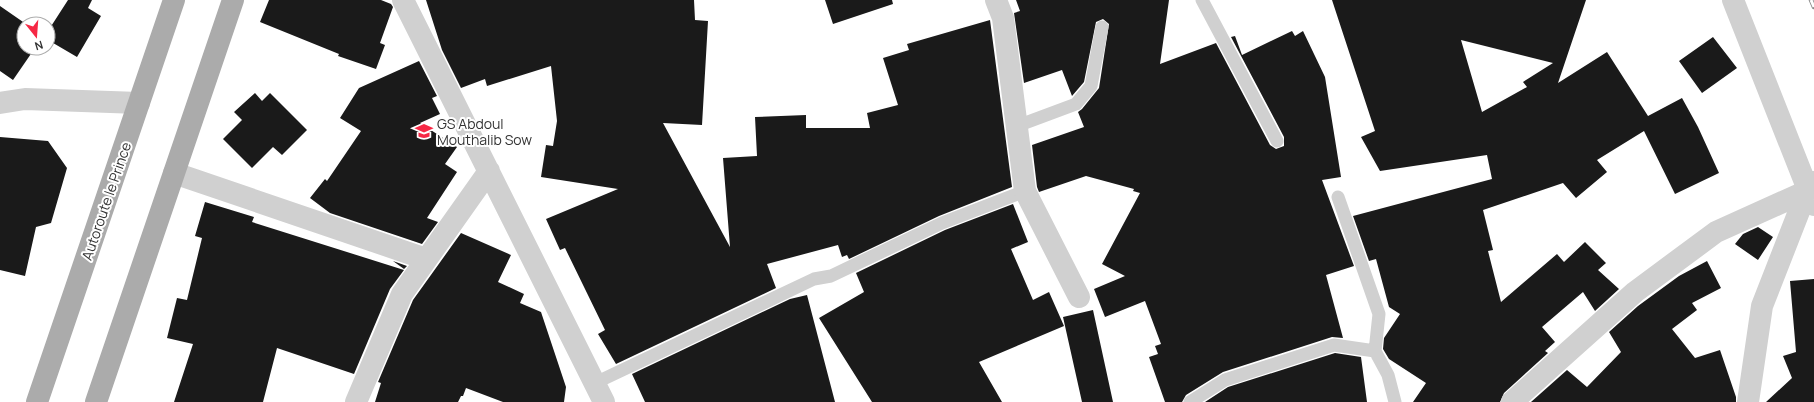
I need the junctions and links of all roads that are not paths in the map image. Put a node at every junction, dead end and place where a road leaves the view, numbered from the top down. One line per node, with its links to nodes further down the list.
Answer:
1 (174, 0): 9 (main road, Autoroute le Prince)
2 (233, 0): 13 (main road)
3 (403, 0): 12 (street)
4 (996, 0): 10 (street)
5 (1202, 0): 11 (lane)
6 (1732, 0): 15 (street)
7 (1102, 28): 10 (lane)
8 (0, 103): 9 (street)
9 (139, 103): 21 (main road, Autoroute le Prince)
10 (1017, 126): 14 (street)
11 (1277, 141)
12 (489, 171): 17 (street); 20 (street)
13 (174, 173): 17 (street); 22 (main road)
14 (1025, 191): 18 (street); 20 (lane)
15 (1812, 193): 26 (street); 27 (street)
16 (1338, 197): 19 (lane)
17 (426, 260): 23 (street)
18 (1079, 297)
19 (1375, 351): 24 (lane); 25 (lane)
20 (599, 393)
21 (37, 402)
22 (96, 402)
23 (356, 402)
24 (1190, 402)
25 (1395, 402)
26 (1512, 402)
27 (1748, 402)

